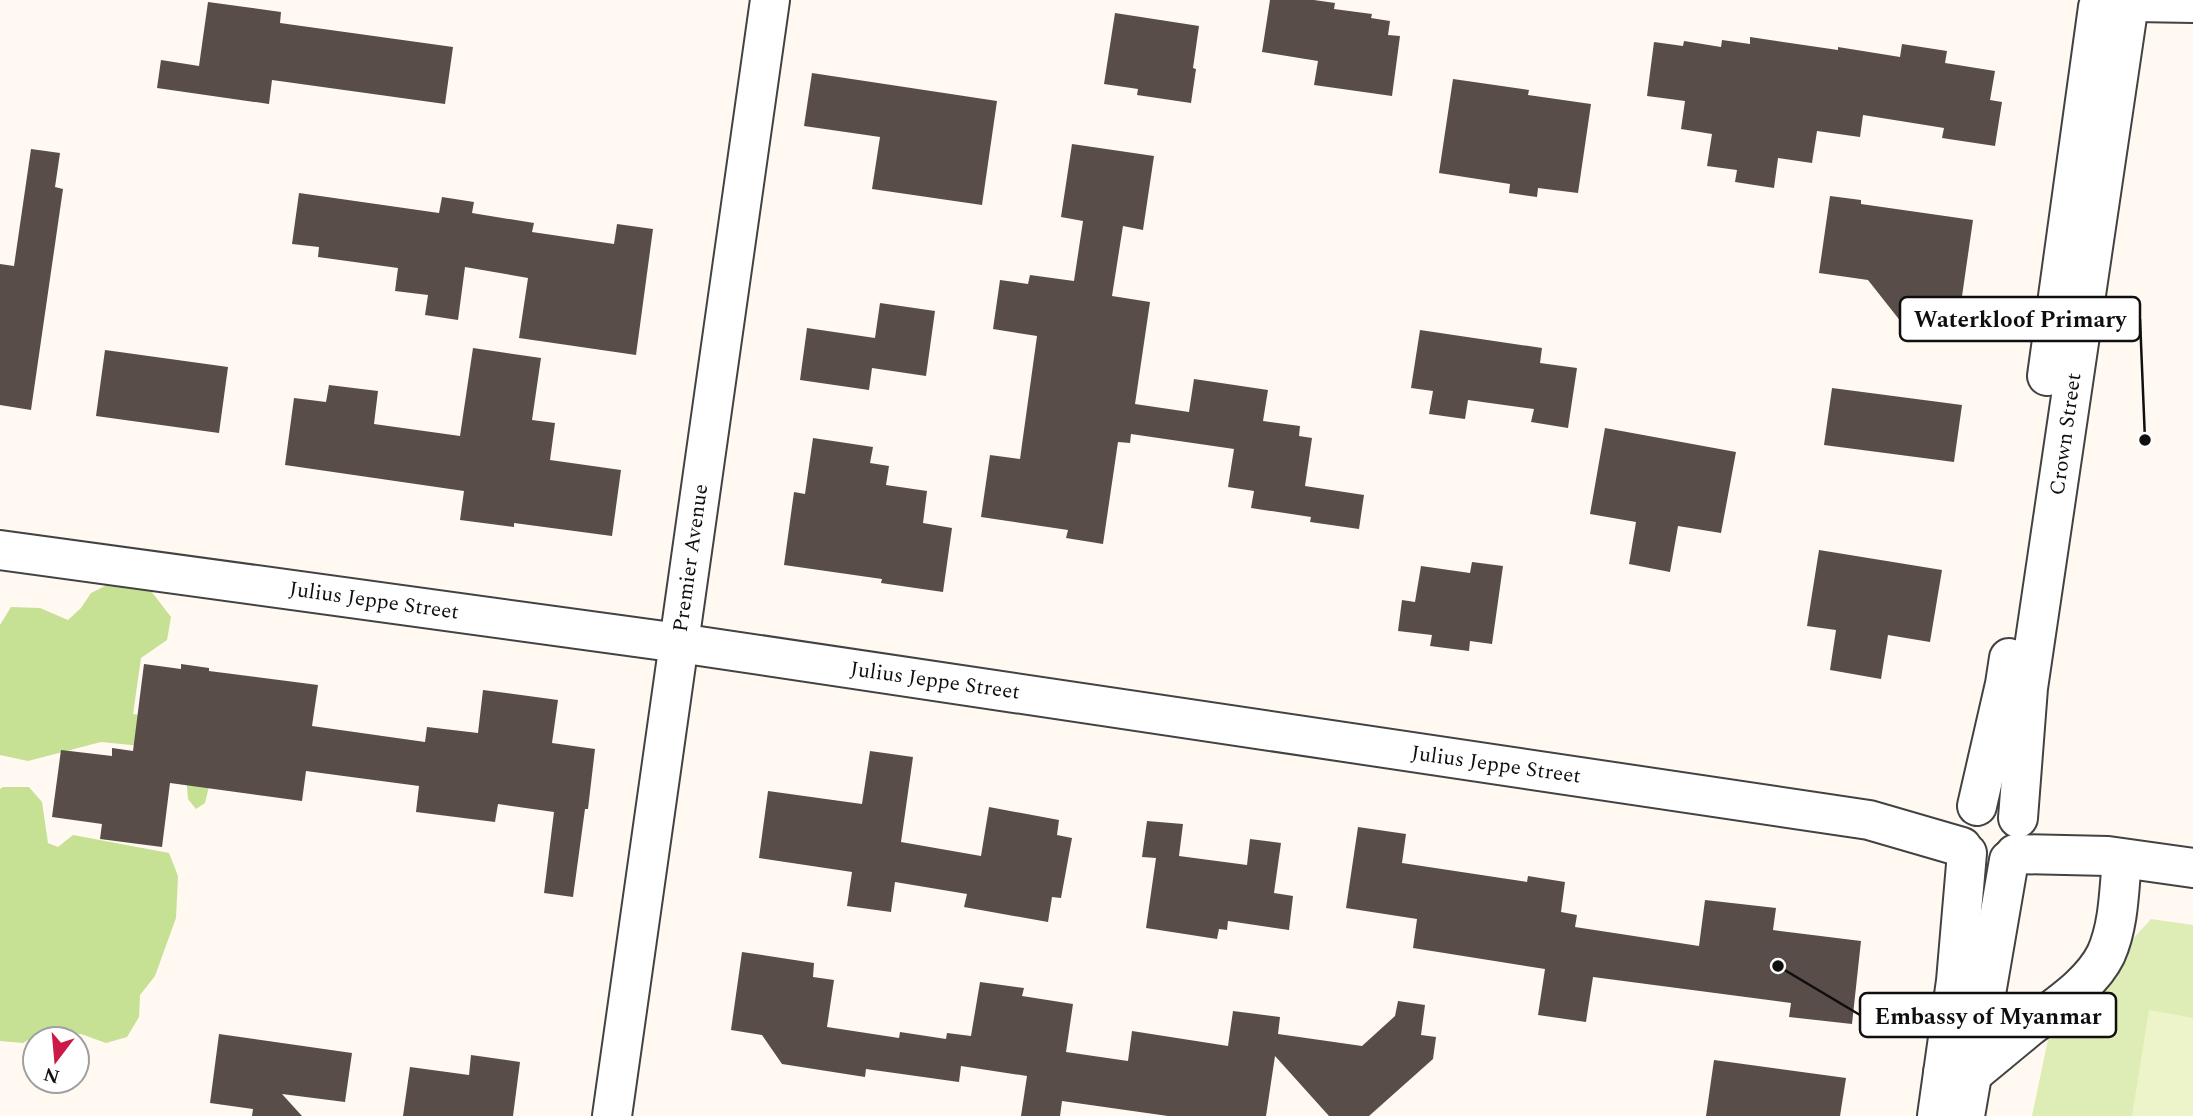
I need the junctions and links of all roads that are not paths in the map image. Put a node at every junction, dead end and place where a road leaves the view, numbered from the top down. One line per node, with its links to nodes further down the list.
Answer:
1 (771, 0): 5 (street, Premier Avenue)
2 (2192, 1): 3 (street)
3 (2118, 4): 6 (street, Crown Street)
4 (0, 550): 5 (street, Julius Jeppe Street)
5 (679, 643): 7 (street, Julius Jeppe Street); 13 (street, Premier Avenue)
6 (2017, 686): 7 (street, Crown Street); 8 (street, Crown Street)
7 (1968, 831): 8 (street); 8 (street); 11 (street, Crown Street)
8 (2016, 840): 9 (street); 11 (street, Crown Street)
9 (2115, 858): 10 (street); 12 (street)
10 (2193, 868)
11 (1971, 983): 12 (street, Crown Street)
12 (1956, 1074): 14 (street, Crown Street); 15 (street, Crown Street)
13 (612, 1116)
14 (1937, 1116)
15 (1965, 1116)

